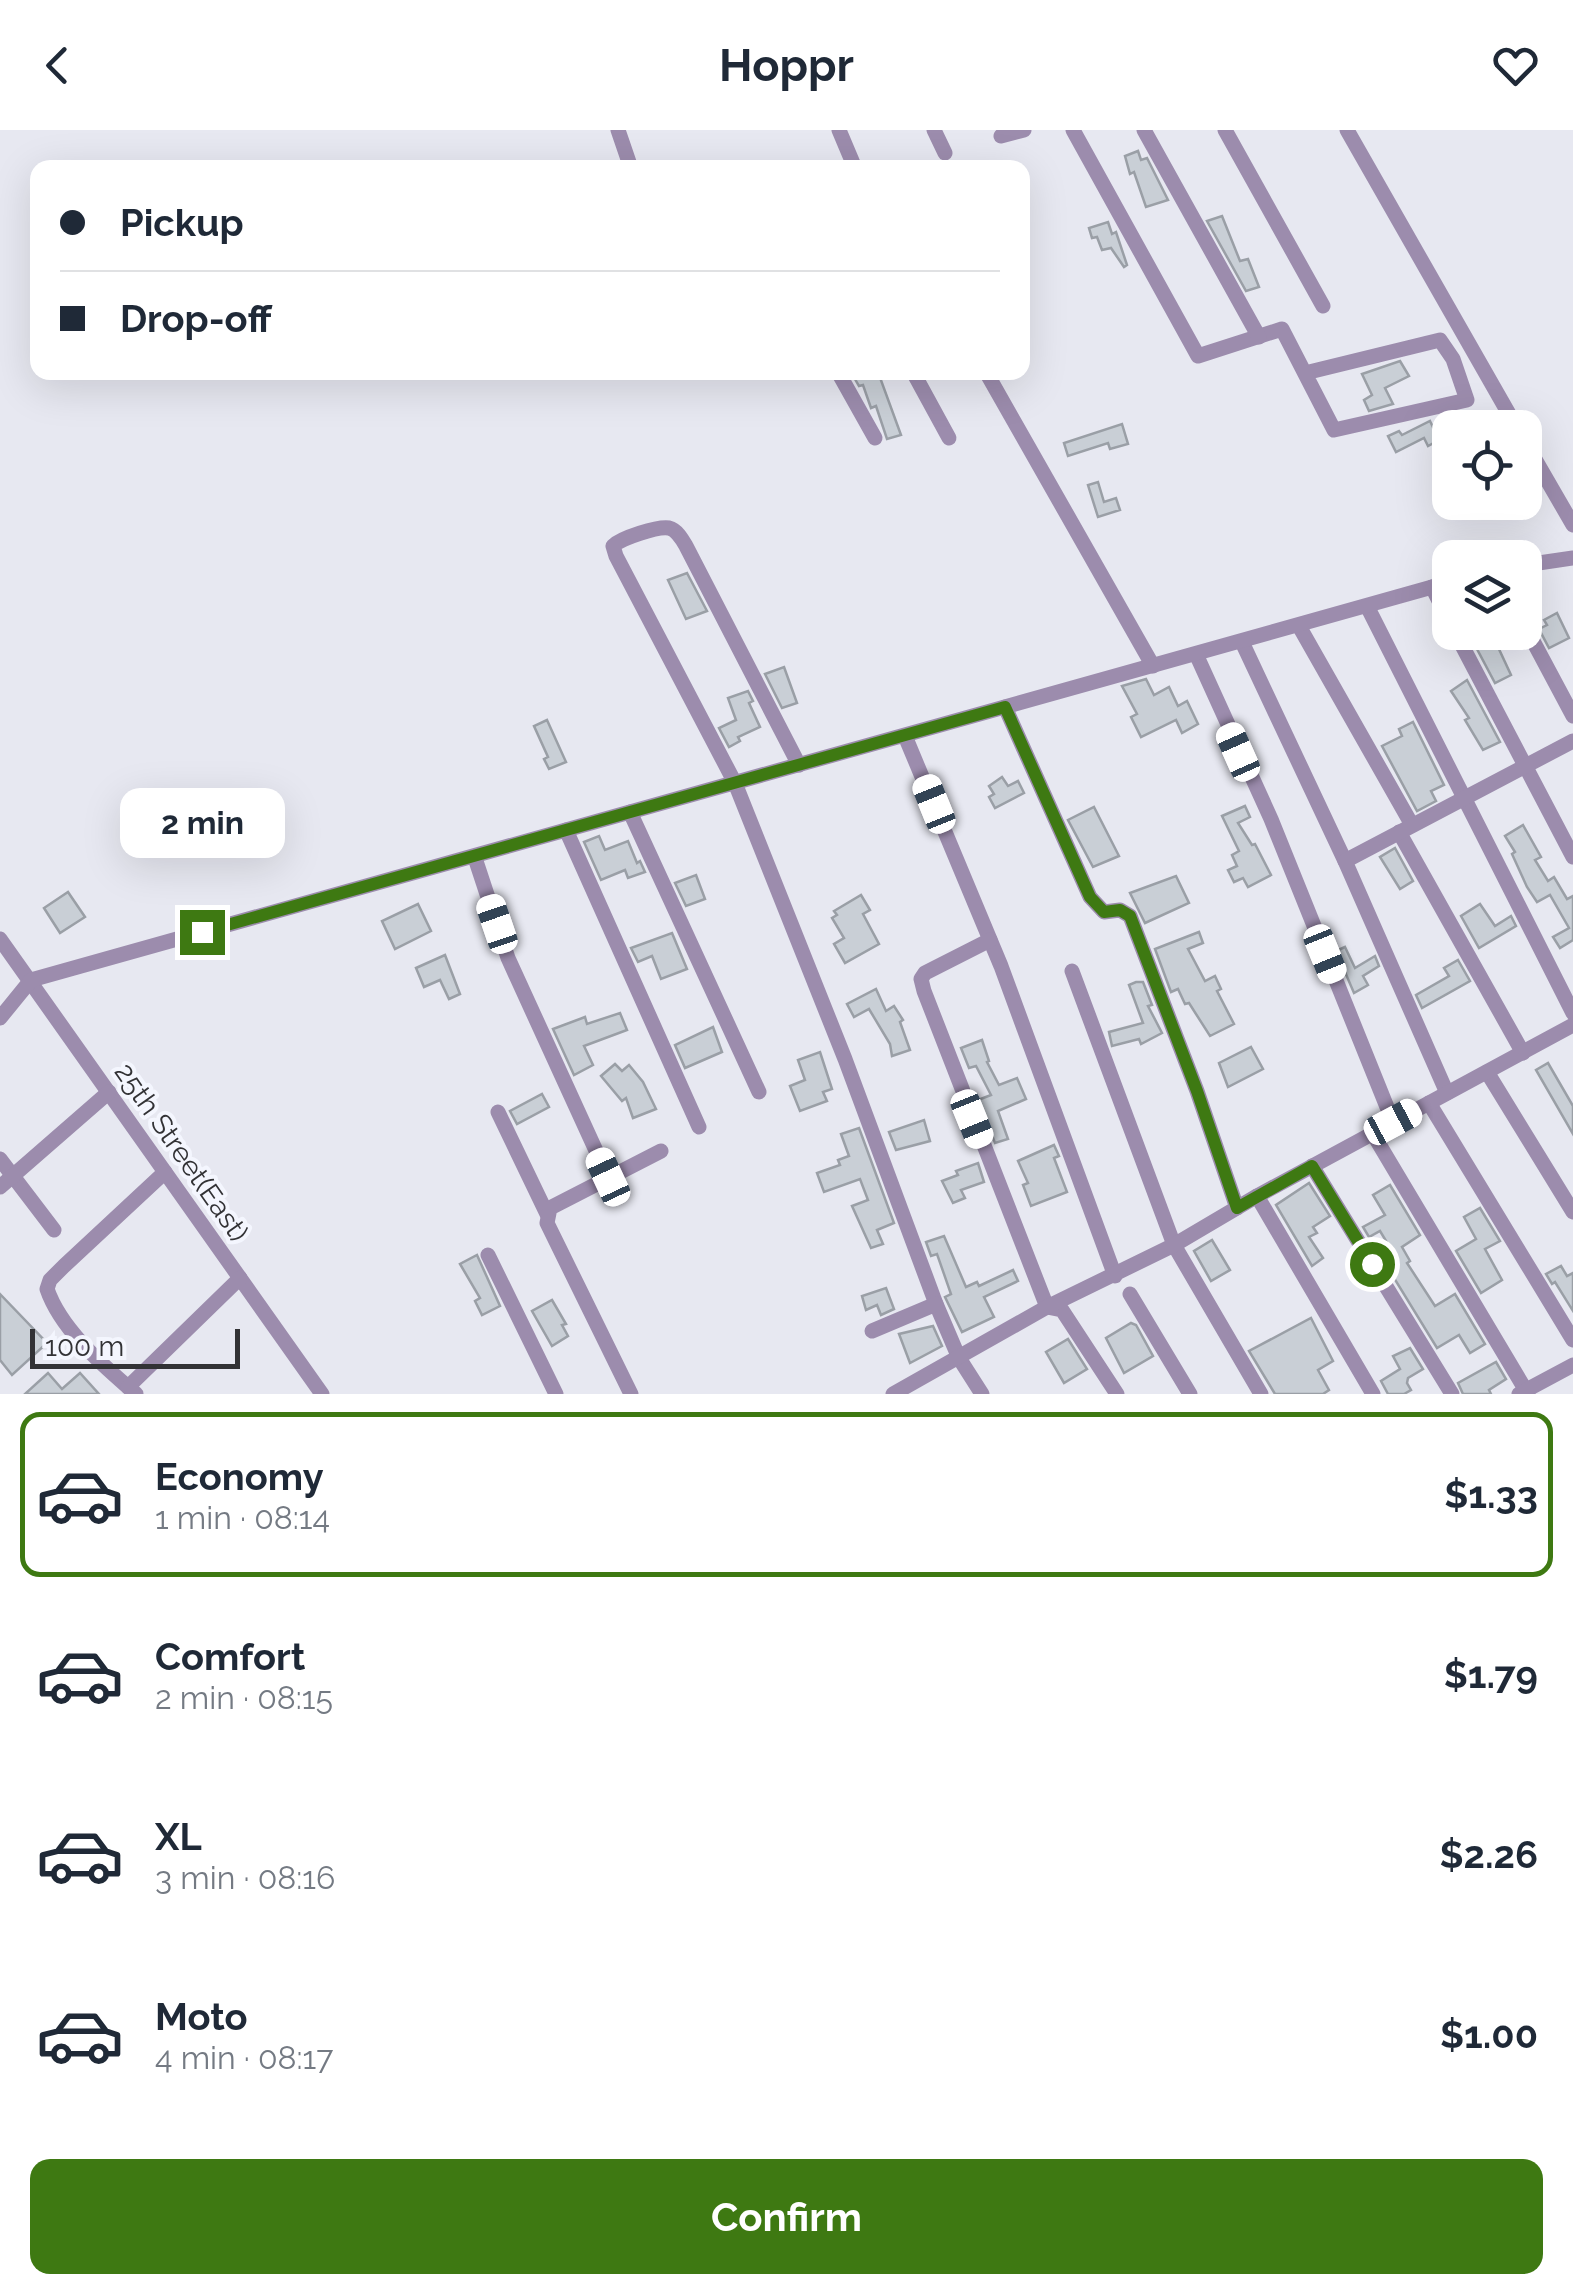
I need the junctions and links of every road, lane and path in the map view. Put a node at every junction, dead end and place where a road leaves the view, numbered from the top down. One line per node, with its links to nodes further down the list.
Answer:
1 (618, 130): 11 (street)
2 (838, 130): 12 (street)
3 (934, 130): 10 (street)
4 (1024, 130): 9 (street)
5 (1073, 130): 14 (street)
6 (1144, 130): 14 (street)
7 (1225, 130): 13 (street)
8 (1347, 130): 19 (street)
9 (1001, 136)
10 (944, 153)
11 (629, 160)
12 (852, 160)
13 (1323, 306)
14 (1258, 337): 15 (street)
15 (1304, 373): 15 (street)
16 (842, 380): 20 (street)
17 (918, 380): 21 (street)
18 (991, 380): 33 (street)
19 (1507, 410)
20 (875, 438)
21 (949, 438)
22 (1542, 472): 23 (street)
23 (1573, 526)
24 (1573, 558): 25 (street)
25 (1542, 563)
26 (1432, 587): 27 (street)
27 (1367, 606): 28 (street); 41 (street)
28 (1299, 626): 29 (street); 43 (street)
29 (1242, 642): 32 (street); 47 (street)
30 (1464, 650): 39 (street)
31 (1538, 650): 35 (street)
32 (1196, 654): 33 (street); 62 (street)
33 (1153, 666): 34 (street)
34 (1005, 707): 36 (street); 73 (street)
35 (1573, 716)
36 (905, 736): 38 (street); 49 (street)
37 (1573, 741): 39 (street)
38 (799, 765): 40 (street); 40 (street)
39 (1523, 766): 41 (street); 45 (street)
40 (735, 783): 42 (street); 82 (street)
41 (1464, 797): 43 (street); 52 (street)
42 (630, 812): 44 (street); 58 (street)
43 (1405, 828): 47 (street); 55 (street)
44 (566, 830): 46 (street); 63 (street)
45 (1573, 857)
46 (474, 858): 51 (street); 70 (street)
47 (1345, 861): 59 (street)
48 (0, 938): 51 (street, 25th Street(East))
49 (990, 940): 79 (street); 83 (street)
50 (1072, 971): 77 (street)
51 (31, 980): 53 (street); 57 (street, 25th Street(East))
52 (1573, 1013)
53 (0, 1018)
54 (1573, 1024): 55 (street)
55 (1523, 1053): 56 (street)
56 (1487, 1072): 59 (street); 74 (street)
57 (109, 1092): 68 (street, 25th Street(East)); 69 (street)
58 (759, 1092)
59 (1447, 1094): 60 (street)
60 (1429, 1103): 62 (street); 85 (street)
61 (498, 1112): 75 (street)
62 (1393, 1122): 64 (street)
63 (700, 1127)
64 (1373, 1134): 67 (street); 89 (street)
65 (661, 1152): 70 (street)
66 (0, 1159): 69 (street)
67 (1312, 1166): 72 (street); 99 (street)
68 (165, 1172): 80 (street, 25th Street(East)); 88 (street)
69 (13, 1176): 71 (street); 76 (street)
70 (608, 1177): 75 (street)
71 (0, 1187)
72 (1257, 1196): 73 (street); 98 (street)
73 (1237, 1208): 77 (street)
74 (1573, 1212)
75 (547, 1214): 92 (street)
76 (54, 1230)
77 (1174, 1245): 79 (street); 97 (street)
78 (488, 1255): 91 (street)
79 (1115, 1276): 83 (street)
80 (240, 1278): 88 (street); 90 (street, 25th Street(East))
81 (1130, 1294): 96 (street)
82 (936, 1304): 84 (street); 86 (street)
83 (1047, 1307): 86 (street); 95 (street)
84 (872, 1332)
85 (1573, 1340)
86 (959, 1358): 93 (street); 94 (street)
87 (1573, 1365): 89 (street)
88 (132, 1390)
89 (1524, 1393)
90 (322, 1394)
91 (556, 1394)
92 (632, 1394)
93 (895, 1394)
94 (982, 1394)
95 (1116, 1394)
96 (1190, 1394)
97 (1261, 1394)
98 (1373, 1394)
99 (1452, 1394)

